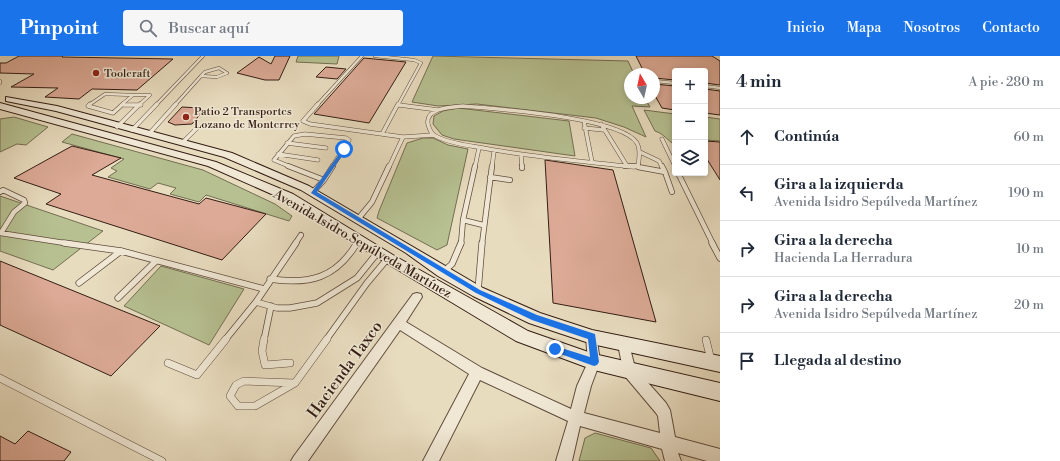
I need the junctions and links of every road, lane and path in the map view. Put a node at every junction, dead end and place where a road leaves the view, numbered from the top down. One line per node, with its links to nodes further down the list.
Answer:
1 (203, 56): 21 (lane)
2 (362, 56): 24 (lane)
3 (375, 56): 13 (lane)
4 (202, 76): 4 (lane); 23 (lane)
5 (660, 82): 6 (lane)
6 (672, 83)
7 (708, 86): 8 (lane)
8 (720, 88)
9 (134, 94): 11 (lane); 11 (lane); 12 (lane)
10 (0, 104): 17 (main road, Avenida Isidro Sepúlveda Martínez); 18 (main road, Avenida Isidro Sepúlveda Martínez)
11 (124, 105): 12 (lane)
12 (141, 105): 18 (lane)
13 (399, 105): 14 (lane); 24 (lane)
14 (438, 110): 15 (lane); 25 (lane)
15 (584, 121): 16 (lane); 20 (lane)
16 (602, 124): 22 (lane); 33 (lane)
17 (70, 125): 18 (main road); 55 (main road, Avenida Isidro Sepúlveda Martínez)
18 (112, 125): 21 (main road, Avenida Isidro Sepúlveda Martínez)
19 (197, 128): 28 (lane)
20 (584, 128): 22 (lane); 38 (lane)
21 (132, 130): 23 (main road, Avenida Isidro Sepúlveda Martínez)
22 (604, 130): 39 (lane)
23 (149, 134): 28 (main road, Avenida Isidro Sepúlveda Martínez)
24 (382, 134): 26 (lane)
25 (434, 135): 26 (lane); 31 (lane)
26 (403, 137): 50 (lane)
27 (662, 139): 37 (lane)
28 (182, 142): 48 (main road, Avenida Isidro Sepúlveda Martínez)
29 (287, 143): 30 (lane); 34 (lane); 45 (lane)
30 (326, 148)
31 (478, 148): 32 (lane); 51 (lane)
32 (494, 150): 35 (lane); 44 (lane)
33 (640, 152): 41 (lane); 42 (lane)
34 (278, 154): 36 (lane); 45 (lane)
35 (520, 155): 38 (lane); 40 (lane)
36 (318, 160)
37 (672, 160)
38 (592, 162): 39 (lane)
39 (627, 166): 41 (lane)
40 (522, 168)
41 (638, 168): 42 (lane)
42 (665, 172): 49 (lane)
43 (680, 176): 58 (lane)
44 (490, 177): 46 (lane); 52 (lane)
45 (324, 180): 48 (lane)
46 (510, 180)
47 (1, 190): 53 (lane)
48 (313, 192): 50 (main road, Avenida Isidro Sepúlveda Martínez)
49 (672, 192)
50 (358, 218): 60 (main road, Avenida Isidro Sepúlveda Martínez)
51 (463, 220): 52 (lane); 60 (lane)
52 (483, 225): 64 (lane)
53 (0, 233): 56 (lane)
54 (301, 235): 61 (lane)
55 (359, 240): 57 (main road, Avenida Isidro Sepúlveda Martínez); 61 (lane)
56 (121, 251): 59 (lane); 62 (lane)
57 (383, 255): 68 (lane); 73 (main road, Avenida Isidro Sepúlveda Martínez); 80 (lane)
58 (720, 257)
59 (156, 261): 63 (lane); 66 (lane)
60 (443, 272): 64 (main road, Avenida Isidro Sepúlveda Martínez)
61 (270, 279): 63 (lane)
62 (79, 283)
63 (264, 289): 67 (lane)
64 (478, 292): 70 (main road, Avenida Isidro Sepúlveda Martínez)
65 (417, 297): 69 (street, Hacienda Taxco)
66 (118, 298)
67 (256, 302): 68 (lane); 74 (lane)
68 (271, 306): 75 (lane)
69 (398, 324): 78 (street); 86 (street, Hacienda Taxco)
70 (592, 337): 72 (main road, Avenida Isidro Sepúlveda Martínez); 73 (street)
71 (706, 340): 76 (lane)
72 (624, 344): 76 (main road, Avenida Isidro Sepúlveda Martínez); 77 (street)
73 (594, 362): 77 (main road, Avenida Isidro Sepúlveda Martínez); 82 (street)
74 (168, 363)
75 (290, 363)
76 (716, 363)
77 (629, 371): 81 (main road, Avenida Isidro Sepúlveda Martínez); 83 (street)
78 (477, 372): 82 (street); 87 (street)
79 (0, 378): 85 (lane)
80 (295, 383): 80 (lane)
81 (720, 392)
82 (576, 418): 83 (street); 88 (street)
83 (668, 444): 84 (street); 89 (street)
84 (720, 457)
85 (162, 461)
86 (299, 461)
87 (431, 461)
88 (564, 461)
89 (673, 461)

